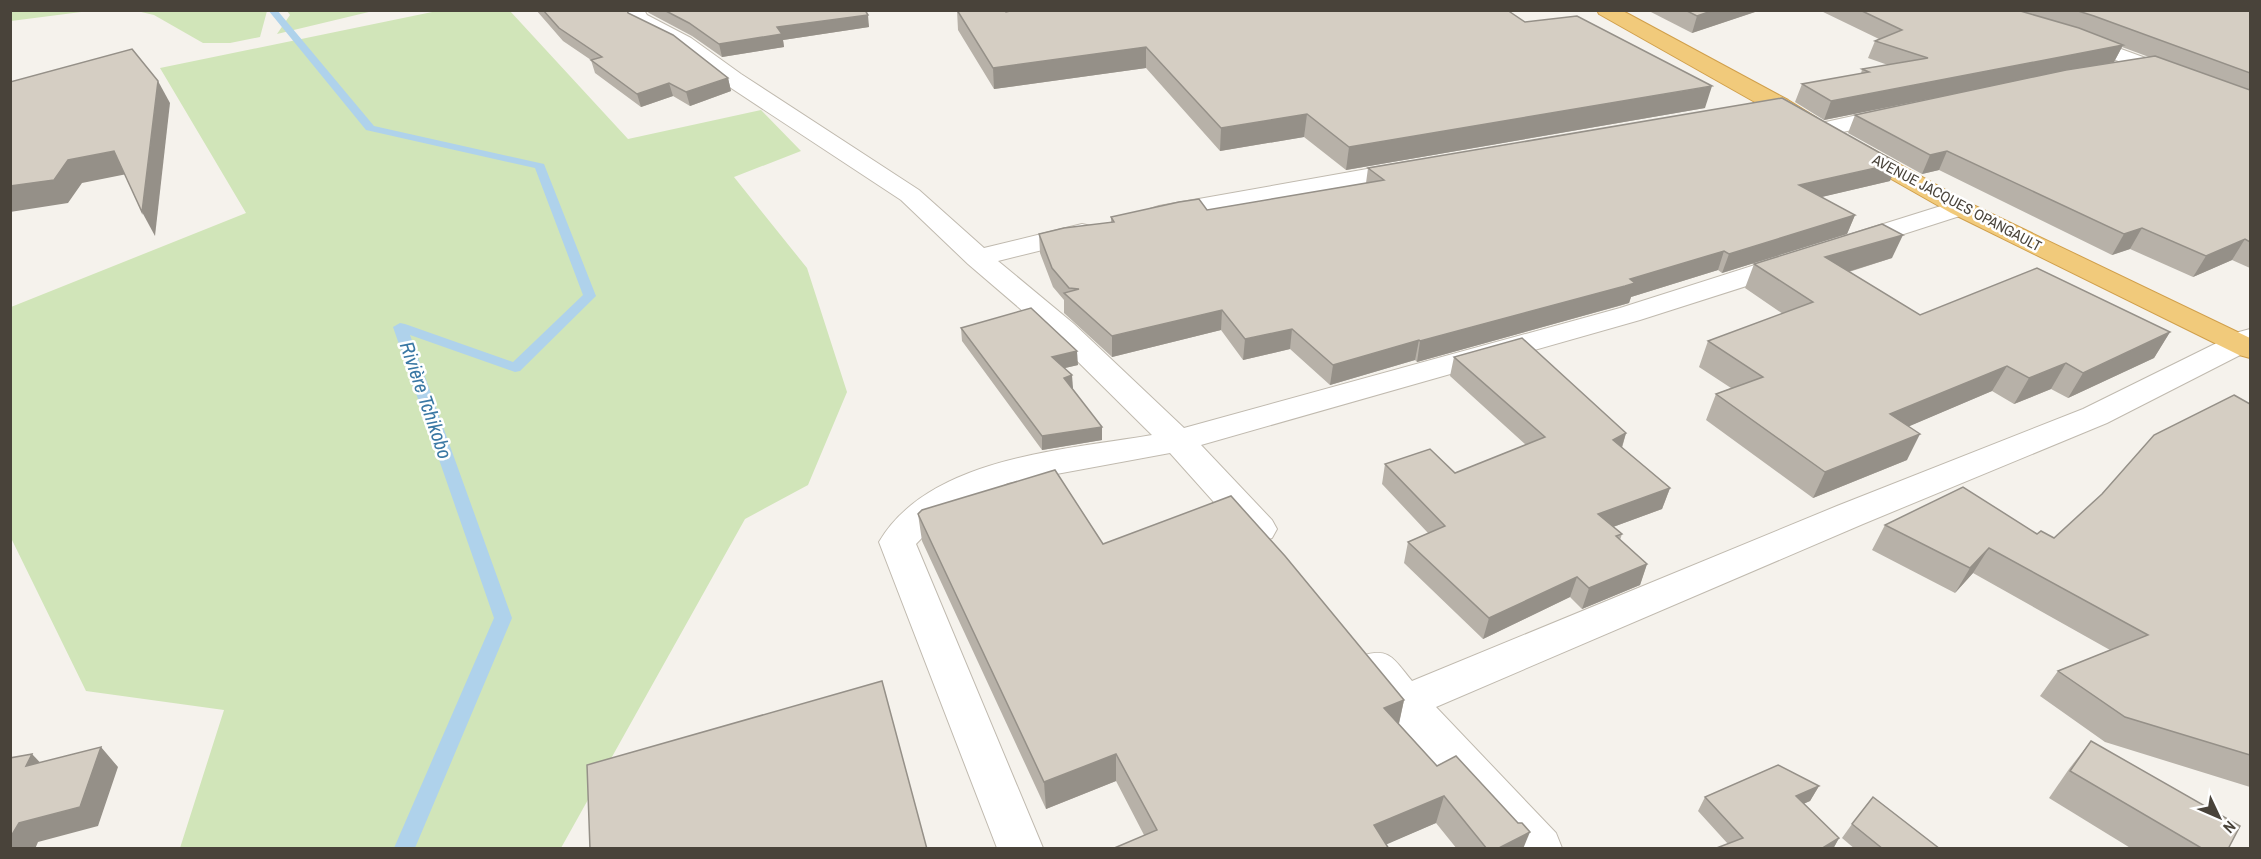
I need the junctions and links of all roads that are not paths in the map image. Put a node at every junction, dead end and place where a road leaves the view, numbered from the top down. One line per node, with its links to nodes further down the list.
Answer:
1 (634, 10): 15 (street)
2 (1606, 10): 7 (highway, AVENUE JACQUES OPANGAULT)
3 (2056, 33): 4 (street)
4 (2146, 65): 5 (street); 6 (street)
5 (2101, 73)
6 (2250, 103)
7 (1780, 105): 8 (street); 10 (highway, AVENUE JACQUES OPANGAULT)
8 (1745, 111)
9 (1910, 111): 10 (street)
10 (1820, 130): 12 (highway, AVENUE JACQUES OPANGAULT)
11 (1438, 164): 13 (street)
12 (1960, 208): 16 (highway, AVENUE JACQUES OPANGAULT); 17 (street)
13 (1135, 220)
14 (1101, 228): 15 (street)
15 (978, 258): 17 (street)
16 (2248, 344): 20 (street)
17 (1178, 441): 18 (street); 21 (street)
18 (1281, 553)
19 (1355, 641): 20 (street)
20 (1405, 702): 22 (street)
21 (1020, 849)
22 (1539, 849)

